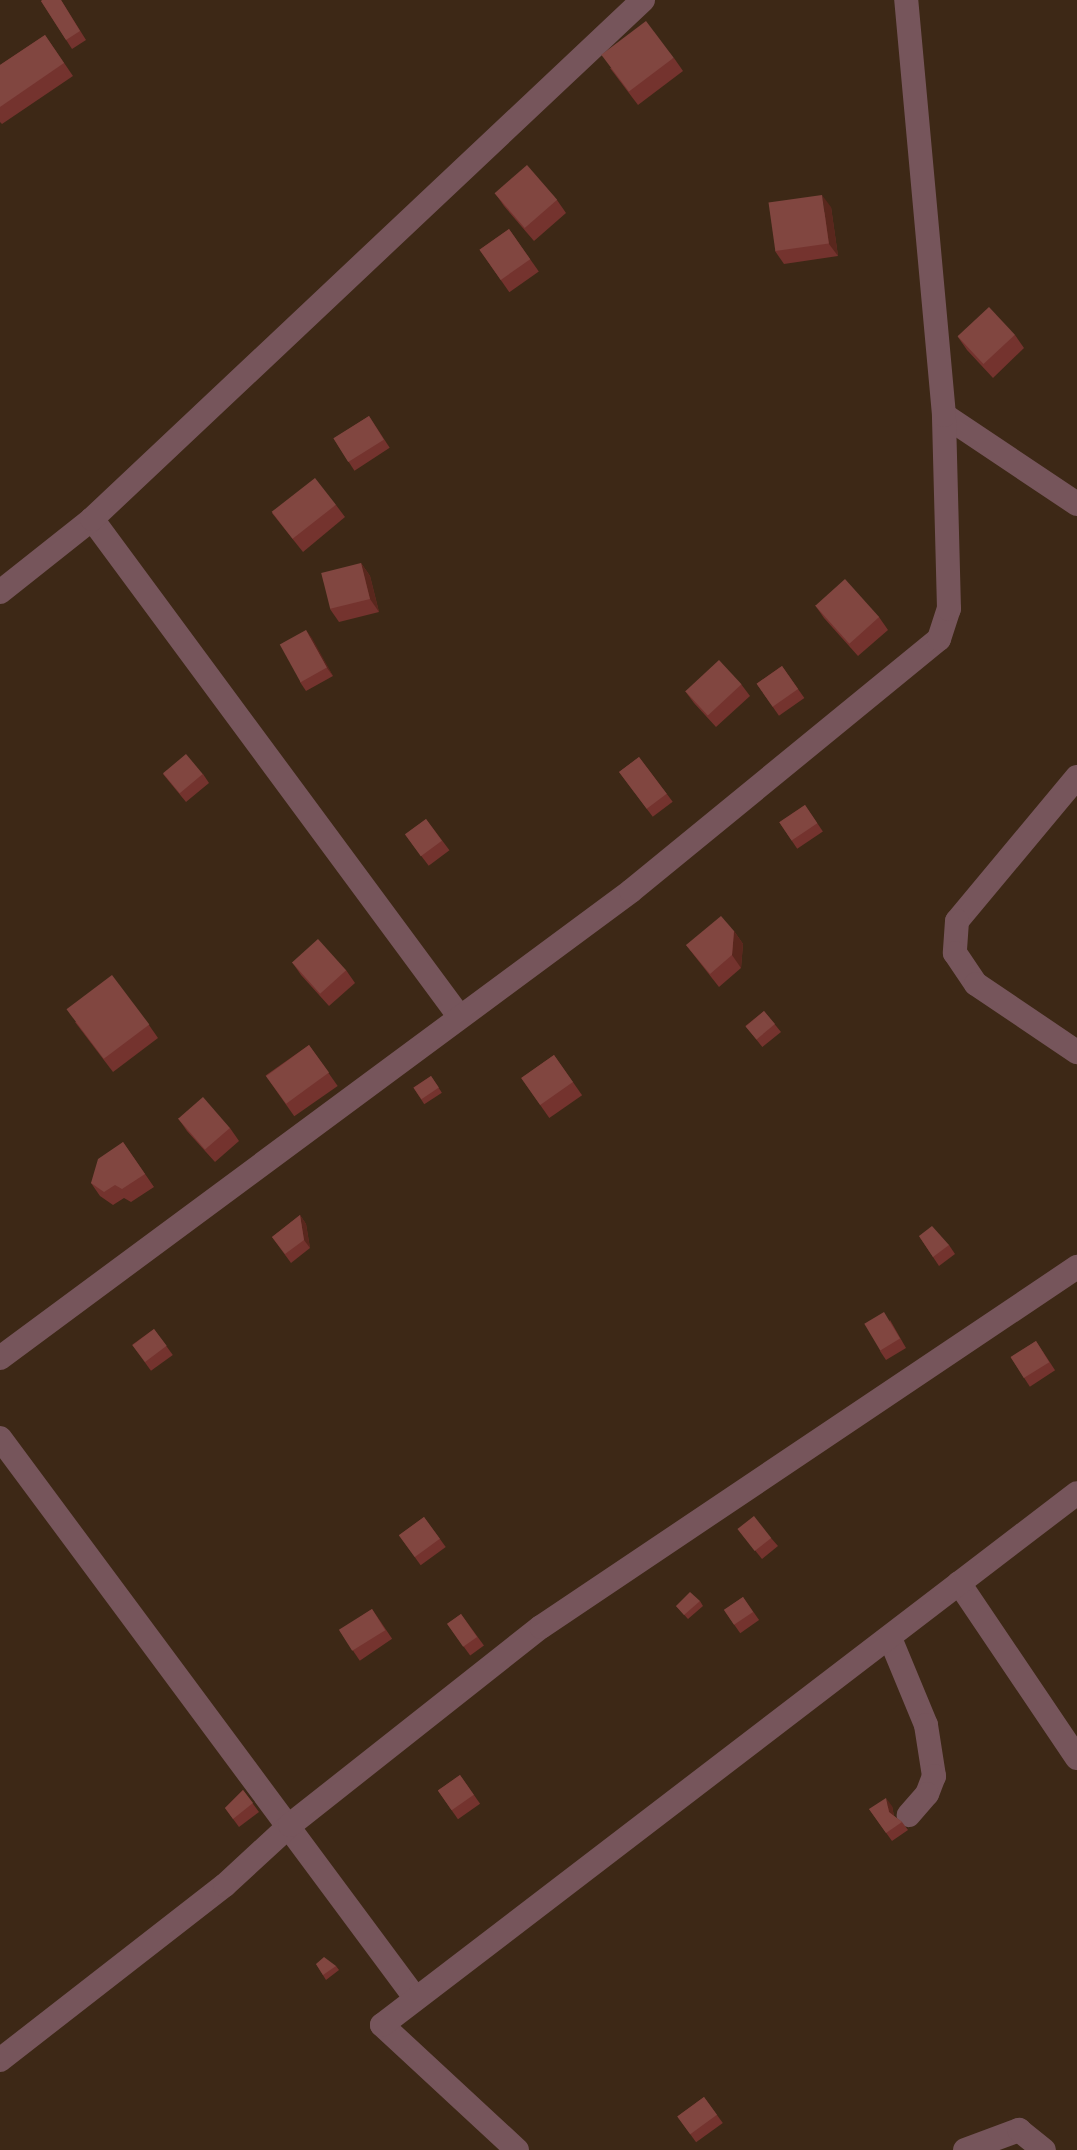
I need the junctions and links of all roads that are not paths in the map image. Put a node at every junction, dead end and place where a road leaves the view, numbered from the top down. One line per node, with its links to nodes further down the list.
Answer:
1 (643, 0): 5 (street)
2 (906, 0): 3 (street)
3 (944, 415): 4 (street); 8 (street)
4 (1077, 504)
5 (92, 519): 6 (street); 8 (street)
6 (0, 592)
7 (1077, 777): 9 (street)
8 (459, 1016): 11 (street)
9 (1077, 1052)
10 (1077, 1267): 18 (street)
11 (0, 1358)
12 (0, 1438): 18 (street)
13 (1077, 1493): 14 (street)
14 (959, 1583): 15 (street); 16 (street)
15 (890, 1638): 17 (street); 19 (street)
16 (1077, 1758)
17 (909, 1815)
18 (290, 1825): 19 (street); 20 (street)
19 (416, 1999): 21 (street)
20 (0, 2060)
21 (517, 2150)
22 (965, 2150): 23 (street)
23 (1044, 2150)

